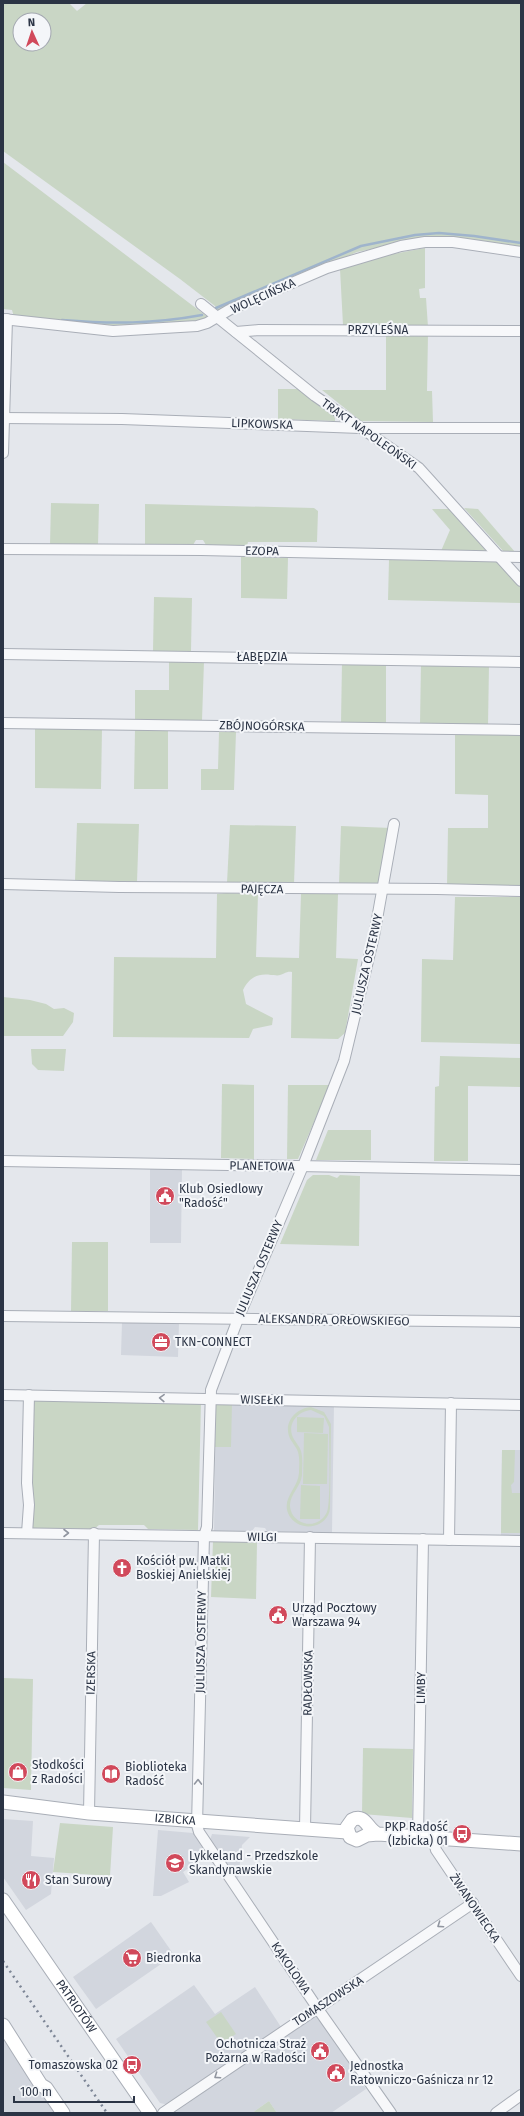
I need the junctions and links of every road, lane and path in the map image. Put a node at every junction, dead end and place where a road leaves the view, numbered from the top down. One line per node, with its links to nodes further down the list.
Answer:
1 (521, 252): 3 (street, WOLĘCIŃSKA)
2 (201, 304): 3 (street, TRAKT NAPOLEOŃSKI)
3 (217, 318): 4 (street, WOLĘCIŃSKA); 6 (street, TRAKT NAPOLEOŃSKI)
4 (5, 319): 7 (street)
5 (521, 331): 6 (street, PRZYLEŚNA)
6 (236, 332): 8 (street, TRAKT NAPOLEOŃSKI)
7 (4, 418): 8 (street, LIPKOWSKA); 10 (street)
8 (360, 428): 9 (street, LIPKOWSKA); 12 (street, TRAKT NAPOLEOŃSKI)
9 (521, 428)
10 (3, 453)
11 (3, 549): 12 (street, EZOPA)
12 (498, 557): 13 (street, EZOPA); 14 (street, TRAKT NAPOLEOŃSKI)
13 (521, 557)
14 (521, 581)
15 (3, 654): 16 (street, ŁABĘDZIA)
16 (521, 662)
17 (3, 723): 18 (street, ZBÓJNOGÓRSKA)
18 (521, 730)
19 (394, 824): 21 (street, JULIUSZA OSTERWY)
20 (3, 884): 21 (street, PAJĘCZA)
21 (384, 890): 22 (street, PAJĘCZA); 24 (street, JULIUSZA OSTERWY)
22 (521, 891)
23 (3, 1161): 24 (street, PLANETOWA)
24 (303, 1166): 25 (street, PLANETOWA); 27 (street, JULIUSZA OSTERWY)
25 (521, 1170)
26 (3, 1316): 27 (street, ALEKSANDRA ORŁOWSKIEGO)
27 (238, 1318): 28 (street, ALEKSANDRA ORŁOWSKIEGO); 31 (street, JULIUSZA OSTERWY)
28 (521, 1322)
29 (3, 1394): 30 (street, WISEŁKI)
30 (29, 1395): 31 (street, WISEŁKI, one-way to 30); 35 (street)
31 (210, 1399): 32 (street, WISEŁKI); 37 (street, JULIUSZA OSTERWY)
32 (451, 1403): 33 (street, WISEŁKI); 40 (street)
33 (521, 1405)
34 (3, 1532): 35 (street, WILGI)
35 (27, 1533): 36 (street, WILGI, one-way to 36)
36 (94, 1533): 37 (street, WILGI); 43 (street, IZERSKA)
37 (204, 1536): 38 (street, WILGI); 44 (street, JULIUSZA OSTERWY, one-way to 37)
38 (310, 1537): 39 (street, WILGI); 45 (street, RADŁOWSKA)
39 (423, 1539): 40 (street, WILGI); 48 (street, LIMBY)
40 (449, 1540): 41 (street, WILGI)
41 (521, 1541)
42 (3, 1802): 43 (street, IZBICKA)
43 (89, 1813): 44 (street, IZBICKA)
44 (197, 1821): 45 (street, IZBICKA); 54 (street, KĄKOLOWA)
45 (305, 1829): 46 (street, IZBICKA)
46 (347, 1832): 47 (street); 47 (street)
47 (371, 1832): 48 (street)
48 (418, 1837): 49 (street)
49 (433, 1838): 50 (street); 52 (street, ŻWANOWIECKA)
50 (521, 1844)
51 (3, 1900): 58 (street, PATRIOTÓW)
52 (473, 1902): 53 (street, ŻWANOWIECKA); 54 (street, TOMASZOWSKA, one-way to 54)
53 (521, 1976)
54 (318, 2009): 59 (street, TOMASZOWSKA, one-way to 59); 60 (street, KĄKOLOWA)
55 (3, 2025): 57 (street)
56 (521, 2095): 61 (street)
57 (63, 2113)
58 (150, 2113)
59 (163, 2113)
60 (391, 2113)
61 (496, 2113)

